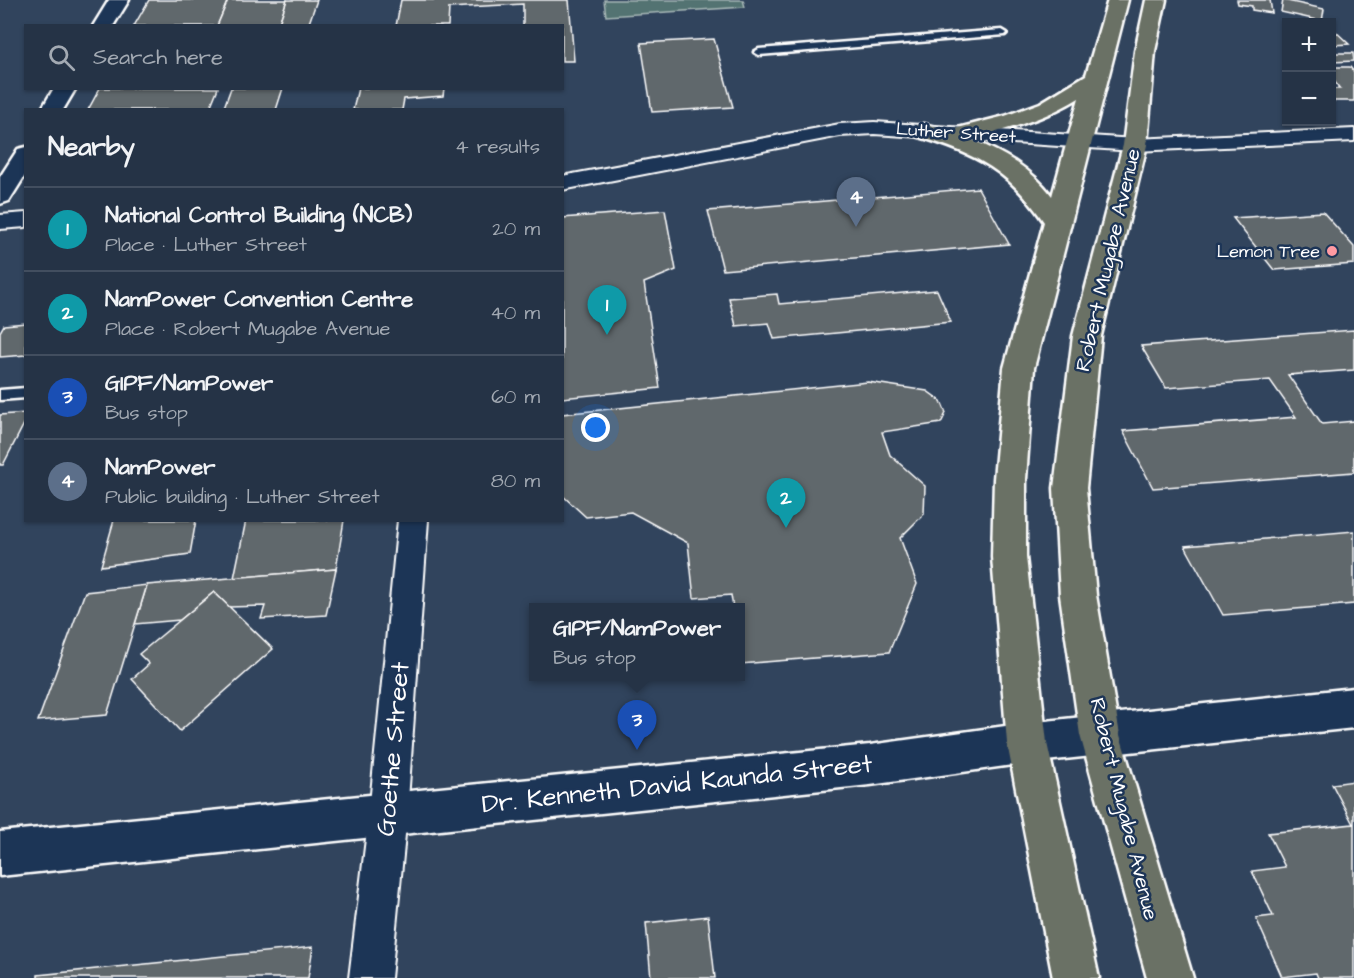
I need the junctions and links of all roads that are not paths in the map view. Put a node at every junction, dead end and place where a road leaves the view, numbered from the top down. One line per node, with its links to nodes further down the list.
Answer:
1 (119, 0): 5 (street)
2 (1118, 0): 9 (main road)
3 (1156, 0): 7 (main road, Robert Mugabe Avenue)
4 (1172, 0): 7 (main road)
5 (104, 24)
6 (1002, 33): 8 (lane)
7 (1145, 51): 16 (main road, Robert Mugabe Avenue)
8 (759, 52)
9 (1098, 77): 13 (main road); 15 (main road)
10 (64, 90): 11 (street)
11 (53, 108)
12 (924, 131): 13 (street, Luther Street); 18 (street, Luther Street); 22 (main road)
13 (966, 133): 15 (street, Luther Street)
14 (1354, 135): 16 (street, Luther Street)
15 (1078, 142): 16 (street, Luther Street); 22 (main road)
16 (1135, 145): 27 (main road, Robert Mugabe Avenue)
17 (24, 157): 19 (street)
18 (564, 183)
19 (0, 196)
20 (24, 220): 21 (street)
21 (0, 222)
22 (1058, 223): 28 (main road)
23 (24, 393): 24 (lane)
24 (0, 395)
25 (413, 522): 29 (street, Goethe Street)
26 (1354, 708): 27 (street, Dr. Kenneth David Kaunda Street)
27 (1100, 735): 28 (street, Dr. Kenneth David Kaunda Street); 33 (main road, Robert Mugabe Avenue)
28 (1027, 743): 29 (street, Dr. Kenneth David Kaunda Street); 32 (main road)
29 (388, 814): 30 (street, Dr. Kenneth David Kaunda Street); 31 (street, Goethe Street)
30 (0, 854)
31 (370, 978)
32 (1076, 978)
33 (1170, 978)

